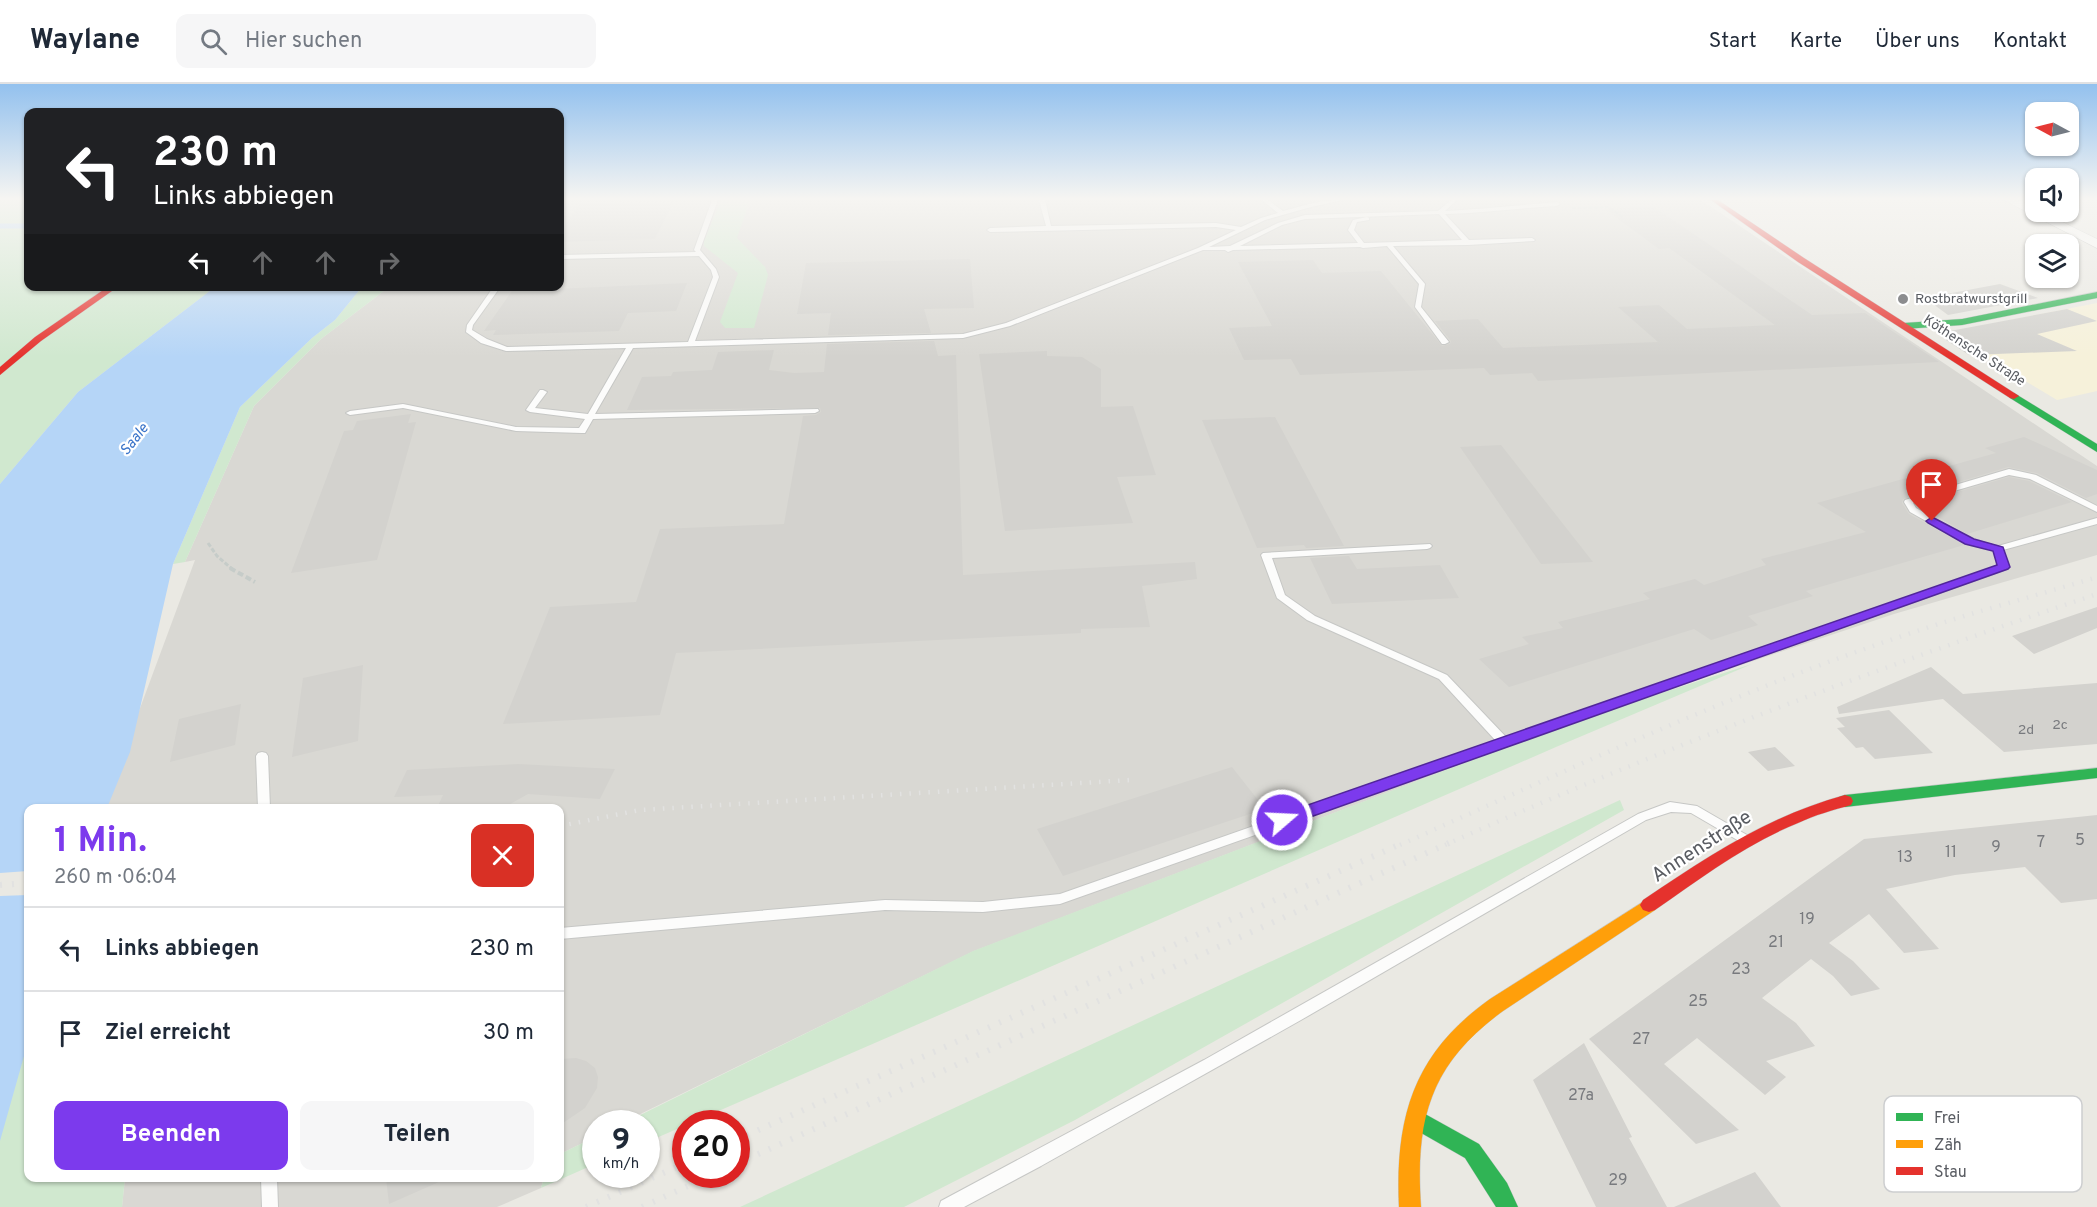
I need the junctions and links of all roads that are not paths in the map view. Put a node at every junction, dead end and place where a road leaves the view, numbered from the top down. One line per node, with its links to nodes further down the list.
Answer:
1 (1191, 252): 11 (lane)
2 (1395, 252): 10 (lane)
3 (1790, 252): 9 (main road, Köthensche Straße)
4 (698, 254): 5 (lane); 11 (lane)
5 (564, 257)
6 (108, 291): 13 (main road)
7 (494, 291): 12 (lane)
8 (2097, 295): 9 (main road)
9 (1904, 326): 18 (main road, Köthensche Straße)
10 (1445, 342)
11 (690, 345): 12 (lane)
12 (630, 346): 17 (lane)
13 (0, 372)
14 (543, 392): 17 (lane)
15 (815, 411): 17 (lane)
16 (350, 414): 17 (lane)
17 (590, 417)
18 (2097, 450)
19 (2097, 508): 22 (lane)
20 (2097, 521): 22 (lane)
21 (1427, 546): 23 (lane)
22 (1998, 549): 23 (lane)
23 (1504, 742): 28 (lane)
24 (262, 756): 26 (lane)
25 (2097, 773): 27 (main road, Annenstraße)
26 (264, 804)
27 (1746, 840): 29 (main road, Annenstraße); 32 (lane)
28 (564, 934)
29 (1416, 1119): 33 (main road, Annenstraße); 34 (main road)
30 (270, 1182): 31 (lane)
31 (270, 1207)
32 (947, 1207)
33 (1410, 1207)
34 (1506, 1207)

